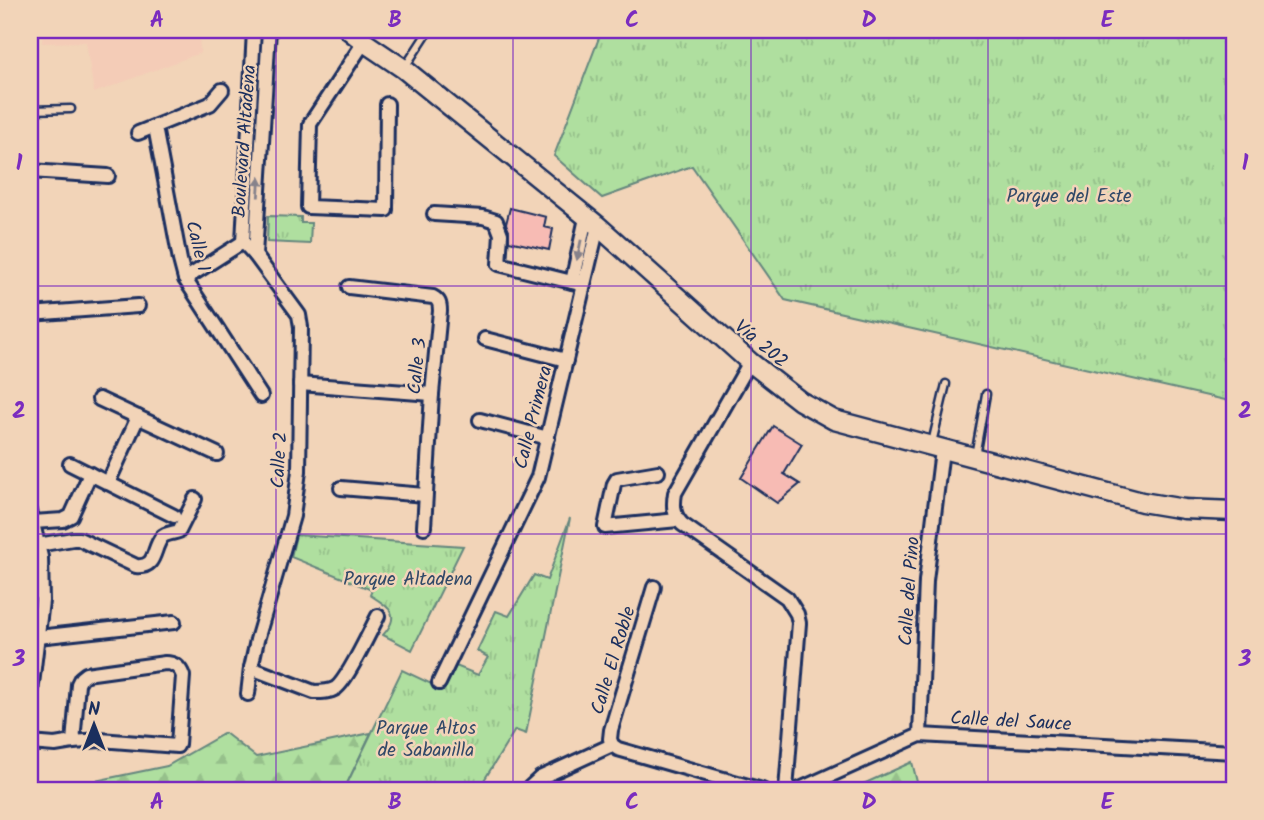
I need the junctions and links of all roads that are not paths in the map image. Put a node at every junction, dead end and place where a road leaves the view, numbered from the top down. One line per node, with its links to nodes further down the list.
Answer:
1 (349, 30): 5 (main road, Vía 202)
2 (429, 30): 6 (lane)
3 (254, 36): 4 (street); 13 (street, Boulevard Altadena)
4 (269, 36): 14 (street, Boulevard Altadena)
5 (364, 42): 6 (main road, Vía 202); 8 (street)
6 (404, 69): 18 (main road, Vía 202)
7 (222, 90): 11 (street)
8 (387, 104)
9 (71, 109): 10 (lane)
10 (30, 110)
11 (155, 127): 12 (street); 21 (street, Calle 1)
12 (138, 133)
13 (248, 141): 14 (street); 19 (street, Boulevard Altadena)
14 (262, 142): 20 (street, Boulevard Altadena, one-way to 14)
15 (30, 171): 16 (street)
16 (108, 176)
17 (434, 214): 22 (street)
18 (592, 222): 22 (street, Calle Primera); 28 (main road, Vía 202)
19 (243, 242): 20 (street, Calle 2); 21 (street)
20 (255, 256): 29 (street, Calle 2)
21 (185, 279): 33 (street, Calle 1)
22 (578, 284): 27 (street, Calle Primera)
23 (349, 288): 31 (street, Calle 3)
24 (138, 306): 25 (street)
25 (30, 314)
26 (485, 339): 27 (street)
27 (566, 359): 37 (street, Calle Primera)
28 (750, 362): 38 (main road, Vía 202); 51 (street)
29 (300, 384): 31 (street); 59 (street, Calle 2)
30 (946, 384): 38 (lane)
31 (432, 394): 46 (street, Calle 3)
32 (986, 394): 40 (lane)
33 (261, 396)
34 (99, 399): 35 (street)
35 (138, 417): 39 (street); 44 (street)
36 (480, 420): 37 (street)
37 (548, 438): 60 (street, Calle Primera)
38 (937, 449): 40 (main road, Vía 202); 63 (street, Calle del Pino)
39 (217, 454)
40 (974, 458): 48 (main road, Vía 202)
41 (70, 464): 43 (street)
42 (658, 472): 51 (street)
43 (90, 474): 44 (street); 49 (street)
44 (108, 483): 50 (street)
45 (341, 488): 46 (street)
46 (425, 495): 52 (street, Calle 3)
47 (195, 499): 53 (street)
48 (1234, 511)
49 (31, 516): 53 (street)
50 (174, 516)
51 (678, 520): 70 (street)
52 (424, 527)
53 (38, 545): 55 (street)
54 (654, 587): 66 (street, Calle El Roble)
55 (36, 601): 58 (street)
56 (378, 616): 59 (street)
57 (174, 622): 58 (street)
58 (38, 637): 62 (street)
59 (251, 668): 61 (street, Calle 2)
60 (439, 683)
61 (248, 694)
62 (30, 701)
63 (920, 735): 67 (street, Calle del Sauce); 71 (street, Calle del Sauce)
64 (72, 742): 64 (street); 65 (street)
65 (30, 743)
66 (612, 745): 68 (street); 69 (street)
67 (1234, 752)
68 (527, 790)
69 (762, 790)
70 (786, 790)
71 (798, 790)

